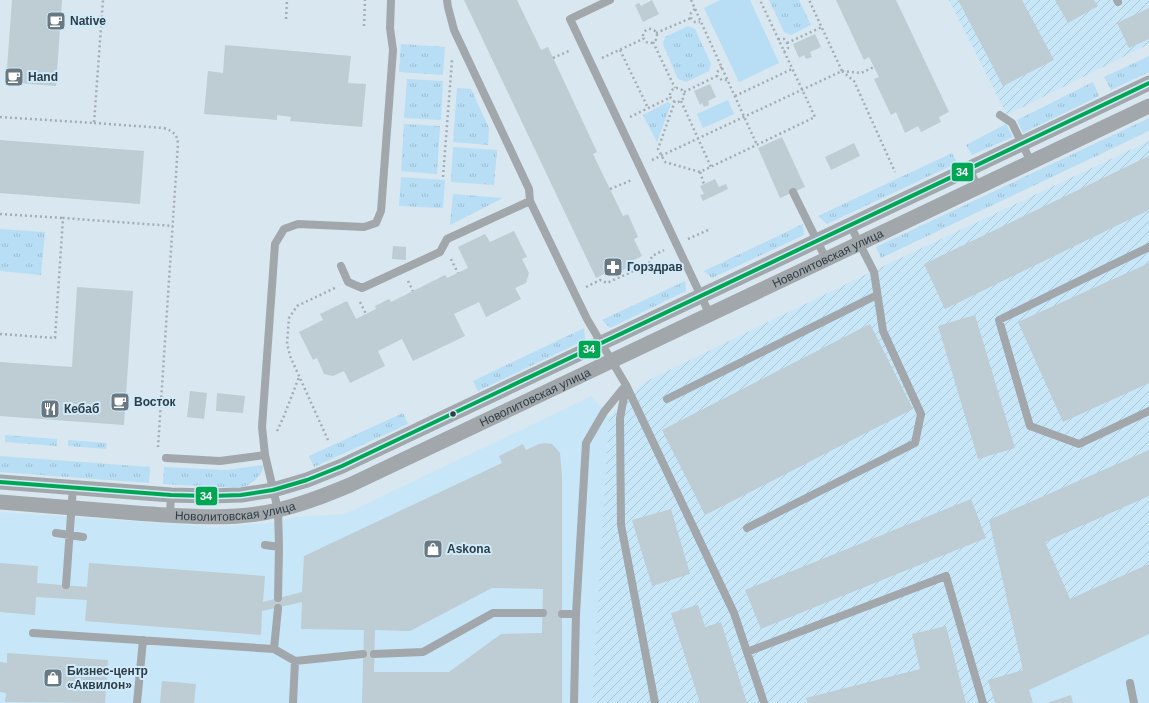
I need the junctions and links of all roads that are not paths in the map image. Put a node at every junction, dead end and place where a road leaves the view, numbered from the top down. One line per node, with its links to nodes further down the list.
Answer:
1 (391, 0): 27 (lane)
2 (447, 0): 12 (lane)
3 (610, 0): 20 (lane)
4 (1149, 83): 7 (street, Новолитовская улица)
5 (1149, 106): 8 (street, Новолитовская улица)
6 (1000, 115): 7 (lane)
7 (1022, 143): 8 (lane); 9 (street, Новолитовская улица)
8 (1031, 162): 10 (street, Новолитовская улица)
9 (969, 168): 10 (lane); 13 (street, Новолитовская улица)
10 (978, 187): 15 (street, Новолитовская улица)
11 (792, 192): 14 (lane)
12 (530, 201): 18 (lane); 22 (lane)
13 (850, 225): 14 (street, Новолитовская улица); 15 (lane)
14 (817, 241): 17 (lane); 20 (street, Новолитовская улица)
15 (859, 243): 17 (street, Новолитовская улица); 19 (lane)
16 (1149, 247): 26 (lane)
17 (826, 259): 21 (street, Новолитовская улица)
18 (341, 266)
19 (877, 295): 25 (lane); 37 (lane)
20 (700, 297): 21 (lane); 22 (street, Новолитовская улица)
21 (710, 315): 23 (street, Новолитовская улица)
22 (602, 344): 23 (lane); 31 (street, Новолитовская улица)
23 (612, 362): 24 (lane); 35 (street, Новолитовская улица)
24 (626, 385): 48 (lane); 52 (lane); 60 (lane)
25 (667, 400)
26 (1149, 411)
27 (265, 455): 28 (lane); 31 (lane)
28 (166, 458)
29 (0, 482): 30 (street, Новолитовская улица)
30 (73, 487): 32 (street, Новолитовская улица); 34 (lane)
31 (272, 490): 32 (street, Новолитовская улица); 35 (lane)
32 (171, 495): 36 (lane)
33 (0, 502): 34 (street, Новолитовская улица)
34 (72, 508): 36 (street, Новолитовская улица); 39 (lane)
35 (278, 510): 36 (street, Новолитовская улица); 42 (lane)
36 (170, 515)
37 (747, 528)
38 (56, 533): 39 (lane)
39 (70, 536): 40 (lane); 43 (lane)
40 (83, 537)
41 (265, 545): 42 (lane)
42 (279, 547): 44 (lane)
43 (66, 586)
44 (278, 598)
45 (278, 608): 51 (lane)
46 (543, 613): 54 (lane)
47 (562, 614): 48 (lane)
48 (576, 614): 59 (lane)
49 (33, 632): 50 (lane)
50 (143, 640): 51 (lane); 57 (lane)
51 (274, 649): 55 (lane)
52 (747, 652): 61 (lane); 62 (lane)
53 (363, 654): 55 (lane)
54 (374, 654)
55 (295, 661): 58 (lane)
56 (1130, 683): 63 (lane)
57 (137, 703)
58 (293, 703)
59 (574, 703)
60 (655, 703)
61 (764, 703)
62 (983, 703)
63 (1134, 703)

